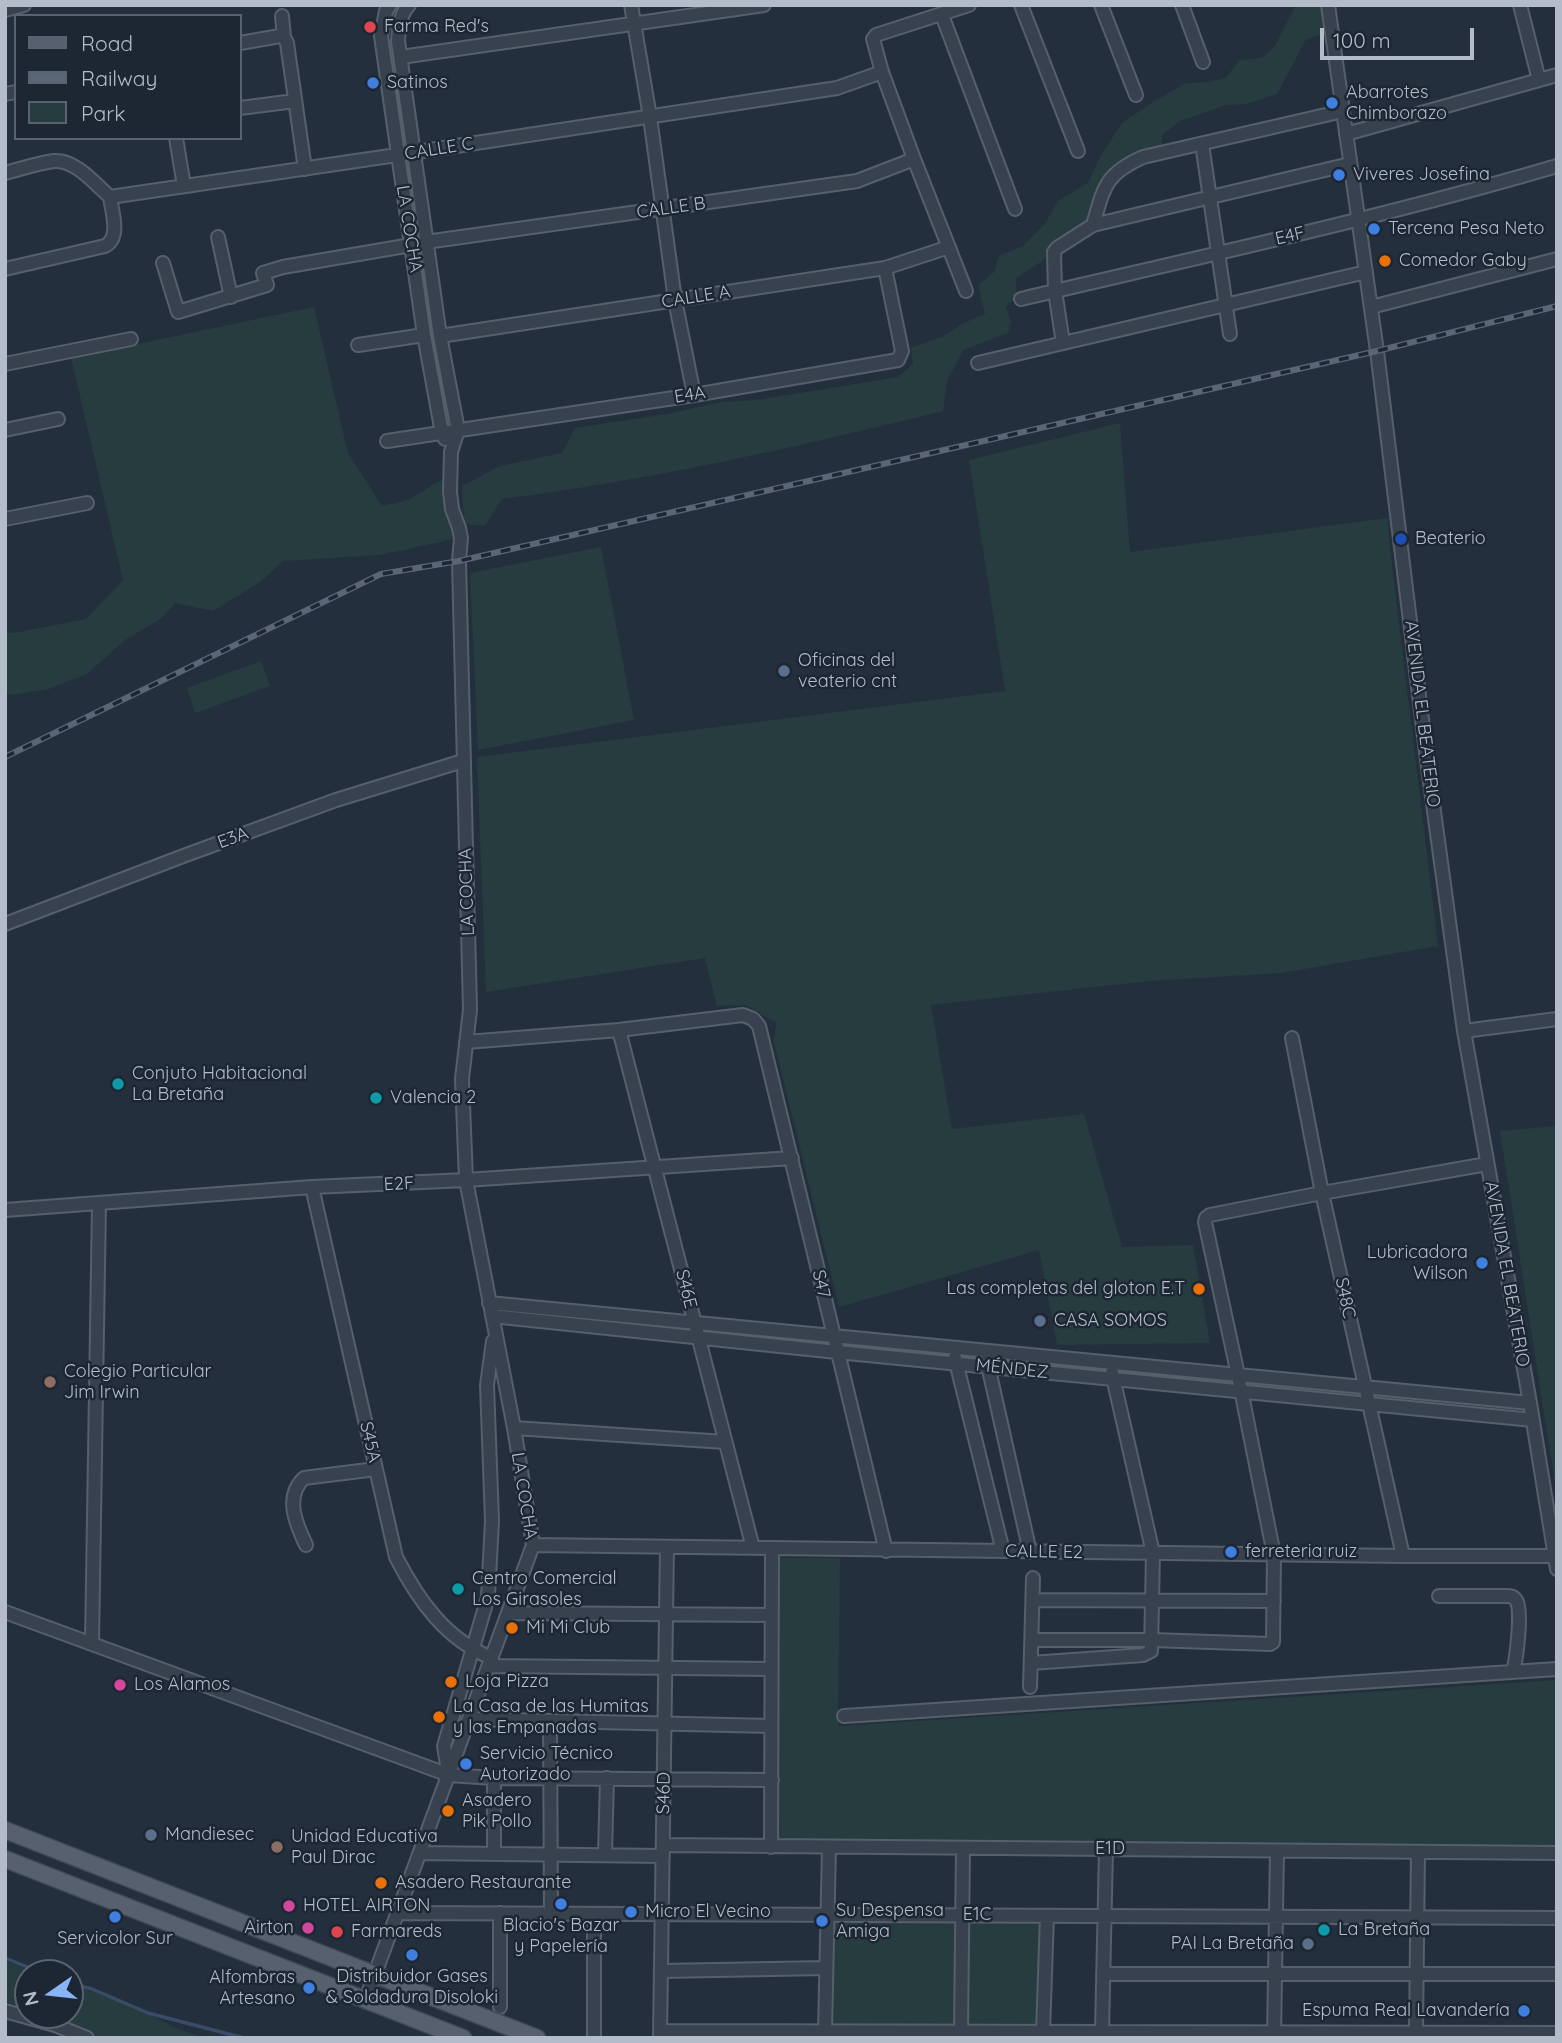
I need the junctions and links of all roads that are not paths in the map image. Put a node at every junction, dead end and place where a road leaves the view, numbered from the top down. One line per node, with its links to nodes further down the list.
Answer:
1 (24, 5): 11 (street)
2 (390, 5): 33 (street, LA COCHA)
3 (409, 5): 18 (street, LA COCHA)
4 (631, 5): 15 (street)
5 (764, 5): 15 (street)
6 (969, 5): 13 (street)
7 (1021, 5): 31 (street)
8 (1101, 5): 23 (street)
9 (1182, 5): 19 (street)
10 (1520, 5): 22 (street)
11 (5, 10)
12 (1329, 12): 26 (street, AVENIDA EL BEATERIO)
13 (942, 15): 20 (street); 43 (street)
14 (282, 16): 16 (street)
15 (634, 23): 18 (street); 27 (street)
16 (285, 37): 17 (street); 24 (street)
17 (242, 43)
18 (401, 57): 32 (street, LA COCHA)
19 (1203, 62)
20 (882, 72): 27 (street, CALLE C); 34 (street)
21 (1557, 75): 22 (street)
22 (1539, 80): 28 (street)
23 (1136, 95)
24 (295, 101): 25 (street); 37 (street)
25 (242, 108)
26 (1343, 111): 28 (street, AVENIDA EL BEATERIO); 30 (street)
27 (650, 117): 32 (street, CALLE C); 42 (street)
28 (1346, 134): 35 (street, AVENIDA EL BEATERIO)
29 (176, 140): 39 (street)
30 (1202, 144): 41 (street); 45 (street)
31 (1078, 151)
32 (414, 152): 33 (street, CALLE C); 47 (street, LA COCHA)
33 (397, 155): 37 (street, CALLE C); 48 (street, LA COCHA)
34 (914, 159): 42 (street, CALLE B); 49 (street)
35 (1350, 164): 41 (street); 44 (street, AVENIDA EL BEATERIO)
36 (1557, 166): 44 (street, E4F)
37 (305, 169): 39 (street, CALLE C)
38 (5, 173): 40 (street)
39 (184, 186): 40 (street, CALLE C)
40 (110, 197): 54 (street)
41 (1210, 197): 45 (street); 50 (street)
42 (664, 209): 47 (street, CALLE B); 60 (street)
43 (1015, 209)
44 (1358, 220): 50 (street, E4F); 55 (street, AVENIDA EL BEATERIO)
45 (1093, 225): 57 (street)
46 (218, 237): 58 (street)
47 (426, 242): 65 (street, LA COCHA)
48 (411, 245): 58 (street); 63 (street, LA COCHA)
49 (949, 247): 53 (street, CALLE A); 56 (street)
50 (1218, 253): 57 (street, E4F); 61 (street)
51 (1557, 259): 62 (street)
52 (163, 263): 58 (street)
53 (885, 268): 60 (street, CALLE A); 71 (street, E4A)
54 (5, 269)
55 (1366, 272): 61 (street); 62 (street, AVENIDA EL BEATERIO)
56 (966, 291)
57 (1055, 291): 59 (street, E4F); 67 (street)
58 (230, 297)
59 (1021, 299)
60 (675, 300): 65 (street, CALLE A); 71 (street)
61 (1226, 305): 64 (street); 67 (street)
62 (1371, 307): 84 (street, AVENIDA EL BEATERIO)
63 (424, 334): 68 (street); 75 (street, LA COCHA)
64 (1230, 334)
65 (440, 335): 74 (street, LA COCHA)
66 (131, 339): 70 (street)
67 (1063, 343): 69 (street)
68 (358, 345)
69 (978, 363)
70 (5, 364)
71 (694, 395): 74 (street, E4A)
72 (58, 419): 73 (street)
73 (5, 430)
74 (458, 430): 75 (street, E4A); 77 (street, LA COCHA)
75 (442, 433): 76 (street, E4A); 77 (street, LA COCHA)
76 (387, 442)
77 (452, 452): 80 (street, LA COCHA)
78 (87, 503): 79 (street)
79 (5, 519)
80 (463, 761): 81 (street, E3A); 86 (street, LA COCHA)
81 (5, 924)
82 (1557, 1019): 84 (street)
83 (620, 1030): 86 (street); 87 (street, S47); 89 (street, S46E)
84 (1464, 1031): 88 (street, AVENIDA EL BEATERIO)
85 (1292, 1038): 92 (street, S48C)
86 (466, 1042): 90 (street, LA COCHA)
87 (792, 1158): 89 (street, E2F); 98 (street, S47)
88 (1487, 1164): 92 (street); 110 (street, AVENIDA EL BEATERIO)
89 (655, 1168): 90 (street, E2F); 96 (street, S46E)
90 (466, 1180): 91 (street, E2F); 95 (street, LA COCHA)
91 (312, 1188): 93 (street, E2F); 115 (street, S45A)
92 (1322, 1193): 106 (street); 108 (street, S48C)
93 (99, 1203): 94 (street, E2F); 141 (street)
94 (5, 1210)
95 (491, 1310): 96 (street, MÉNDEZ); 97 (street, LA COCHA); 99 (street, MÉNDEZ)
96 (695, 1323): 98 (street, MÉNDEZ); 99 (street, S46E)
97 (495, 1331): 113 (street, LA COCHA); 142 (street, LA COCHA)
98 (834, 1337): 100 (street, MÉNDEZ); 102 (street, S47)
99 (698, 1338): 102 (street, MÉNDEZ); 114 (street, S46E)
100 (953, 1348): 101 (street, MÉNDEZ); 103 (street)
101 (985, 1351): 104 (street, MÉNDEZ); 105 (street)
102 (837, 1352): 103 (street, MÉNDEZ); 122 (street, S47)
103 (956, 1363): 105 (street, MÉNDEZ); 123 (street)
104 (1109, 1363): 106 (street, MÉNDEZ); 107 (street)
105 (988, 1367): 107 (street, MÉNDEZ); 124 (street)
106 (1238, 1375): 108 (street, MÉNDEZ); 109 (street)
107 (1113, 1379): 109 (street, MÉNDEZ); 125 (street)
108 (1364, 1387): 110 (street, MÉNDEZ); 111 (street, S48C)
109 (1241, 1391): 111 (street, MÉNDEZ); 126 (street)
110 (1530, 1403): 112 (street, AVENIDA EL BEATERIO)
111 (1368, 1404): 112 (street, MÉNDEZ); 127 (street, S48C)
112 (1533, 1420): 116 (street, AVENIDA EL BEATERIO)
113 (514, 1428): 114 (street); 118 (street, LA COCHA)
114 (725, 1442): 120 (street, S46E)
115 (376, 1469): 117 (street); 142 (street, S45A)
116 (1551, 1498): 128 (street, AVENIDA EL BEATERIO)
117 (306, 1545)
118 (533, 1545): 119 (street, CALLE E2); 136 (street, LA COCHA)
119 (667, 1547): 120 (street, CALLE E2); 137 (street, S46D)
120 (753, 1548): 121 (street, CALLE E2)
121 (772, 1548): 122 (street, CALLE E2); 138 (street)
122 (886, 1551): 123 (street, CALLE E2)
123 (1003, 1551): 124 (street, CALLE E2)
124 (1030, 1552): 125 (street, CALLE E2)
125 (1153, 1553): 126 (street, CALLE E2); 133 (street)
126 (1274, 1555): 127 (street, CALLE E2); 134 (street)
127 (1403, 1556): 128 (street, CALLE E2)
128 (1555, 1556): 129 (street, AVENIDA EL BEATERIO)
129 (1557, 1569)
130 (1033, 1578): 132 (street)
131 (1439, 1596): 148 (street)
132 (1032, 1600): 133 (street); 139 (street)
133 (1153, 1601): 134 (street); 140 (street)
134 (1274, 1601): 140 (street)
135 (5, 1612): 141 (street)
136 (508, 1613): 137 (street); 143 (street, LA COCHA)
137 (666, 1614): 138 (street); 145 (street, S46D)
138 (772, 1615): 146 (street)
139 (1032, 1640): 140 (street); 144 (street)
140 (1152, 1640): 144 (street)
141 (92, 1644): 155 (street)
142 (473, 1651): 143 (street, S45A); 155 (street, LA COCHA)
143 (490, 1662): 145 (street, S45A); 151 (street, LA COCHA)
144 (1031, 1663): 149 (street)
145 (666, 1668): 146 (street, S45A); 153 (street, S46D)
146 (771, 1669): 154 (street)
147 (1557, 1670): 148 (street)
148 (1513, 1672): 150 (street)
149 (1030, 1687)
150 (844, 1716)
151 (469, 1719): 152 (street); 155 (street, LA COCHA)
152 (550, 1721): 153 (street); 157 (street)
153 (665, 1724): 154 (street); 159 (street, S46D)
154 (771, 1727): 160 (street)
155 (449, 1775): 156 (street); 169 (street, LA COCHA)
156 (494, 1778): 157 (street); 171 (street)
157 (551, 1778): 158 (street); 172 (street)
158 (607, 1778): 159 (street); 173 (street)
159 (664, 1779): 160 (street); 167 (street, S46D)
160 (772, 1780): 162 (street)
161 (5, 1830): 193 (main road)
162 (771, 1846): 163 (street, E1D); 167 (street, E1D)
163 (829, 1847): 164 (street, E1D); 180 (street)
164 (963, 1848): 165 (street, E1D); 181 (street)
165 (1106, 1849): 166 (street, E1D); 183 (street)
166 (1277, 1850): 168 (street, E1D); 184 (street)
167 (663, 1851): 173 (street, E1D); 179 (street, S46D)
168 (1418, 1852): 170 (street, E1D); 185 (street)
169 (420, 1853): 171 (street, E1D); 175 (street, LA COCHA)
170 (1557, 1853)
171 (494, 1854): 172 (street, E1D)
172 (551, 1855): 173 (street, E1D); 177 (street)
173 (605, 1855)
174 (5, 1859): 194 (main road)
175 (398, 1913): 176 (street, E1C); 193 (street, LA COCHA)
176 (500, 1913): 177 (street, E1C); 195 (street)
177 (551, 1913): 178 (street, E1C)
178 (594, 1913): 179 (street, E1C); 209 (street)
179 (662, 1914): 180 (street, E1C); 188 (street, S46D)
180 (827, 1915): 181 (street, E1C); 187 (street)
181 (962, 1915): 182 (street, E1C); 199 (street)
182 (1047, 1916): 183 (street, E1C); 200 (street)
183 (1105, 1916): 184 (street, E1C); 189 (street)
184 (1276, 1917): 185 (street, E1C); 190 (street)
185 (1418, 1918): 186 (street, E1C); 191 (street)
186 (1557, 1918)
187 (826, 1968): 188 (street); 198 (street)
188 (661, 1971): 204 (street, S46D)
189 (1103, 1974): 190 (street); 201 (street)
190 (1275, 1974): 191 (street); 205 (street)
191 (1417, 1974): 192 (street); 202 (street)
192 (1557, 1974)
193 (374, 1975): 194 (street, LA COCHA); 208 (main road)
194 (365, 2001): 206 (main road)
195 (500, 2007)
196 (5, 2011): 197 (street)
197 (55, 2031): 207 (street)
198 (825, 2032): 199 (street); 204 (street)
199 (961, 2032): 200 (street)
200 (1043, 2032): 201 (street)
201 (1102, 2032): 205 (street)
202 (1416, 2033): 203 (street); 205 (street)
203 (1557, 2033)
204 (660, 2035)
205 (1274, 2035)
206 (456, 2037)
207 (87, 2038)
208 (537, 2038)
209 (594, 2038)

